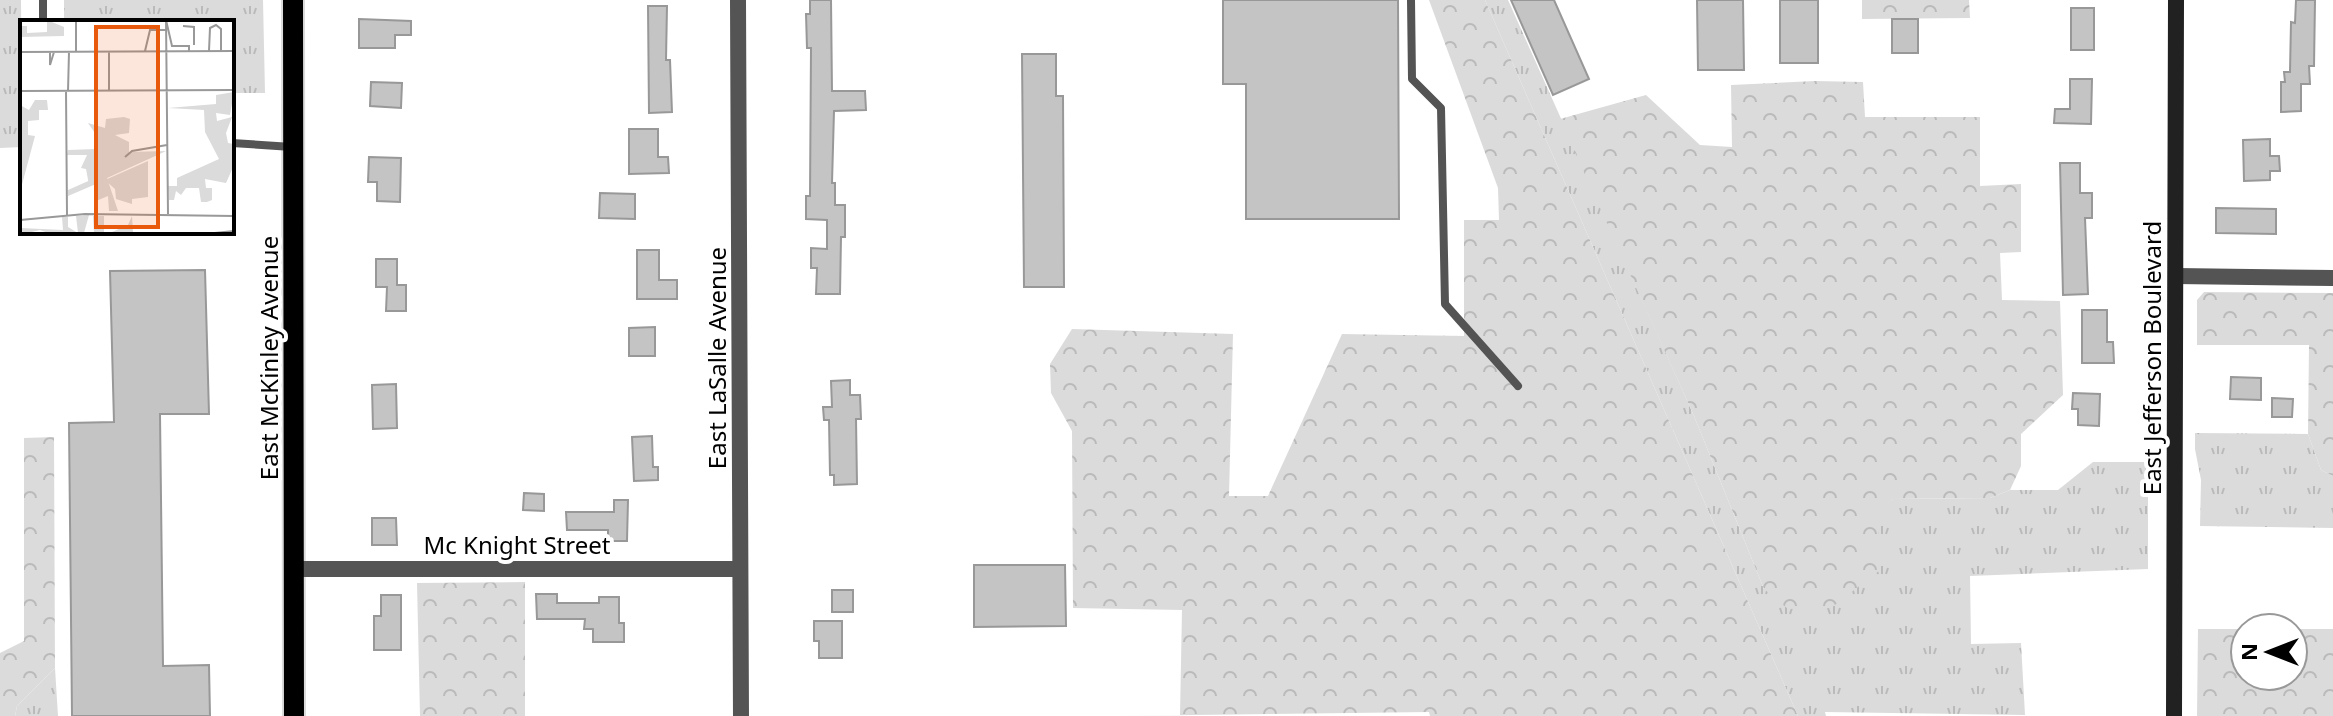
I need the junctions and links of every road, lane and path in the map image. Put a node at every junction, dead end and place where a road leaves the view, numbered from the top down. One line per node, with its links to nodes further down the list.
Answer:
1 (293, 0): 6 (main road, East McKinley Avenue)
2 (738, 0): 11 (street, East LaSalle Avenue)
3 (1411, 0): 9 (lane)
4 (2176, 0): 7 (street, East Jefferson Boulevard)
5 (234, 143): 6 (lane)
6 (293, 147): 10 (main road, East McKinley Avenue)
7 (2176, 276): 8 (street); 14 (street, East Jefferson Boulevard)
8 (2333, 278)
9 (1518, 386)
10 (294, 569): 11 (street, Mc Knight Street); 12 (main road, East McKinley Avenue)
11 (740, 569): 13 (street, East LaSalle Avenue)
12 (294, 716)
13 (741, 716)
14 (2174, 716)

